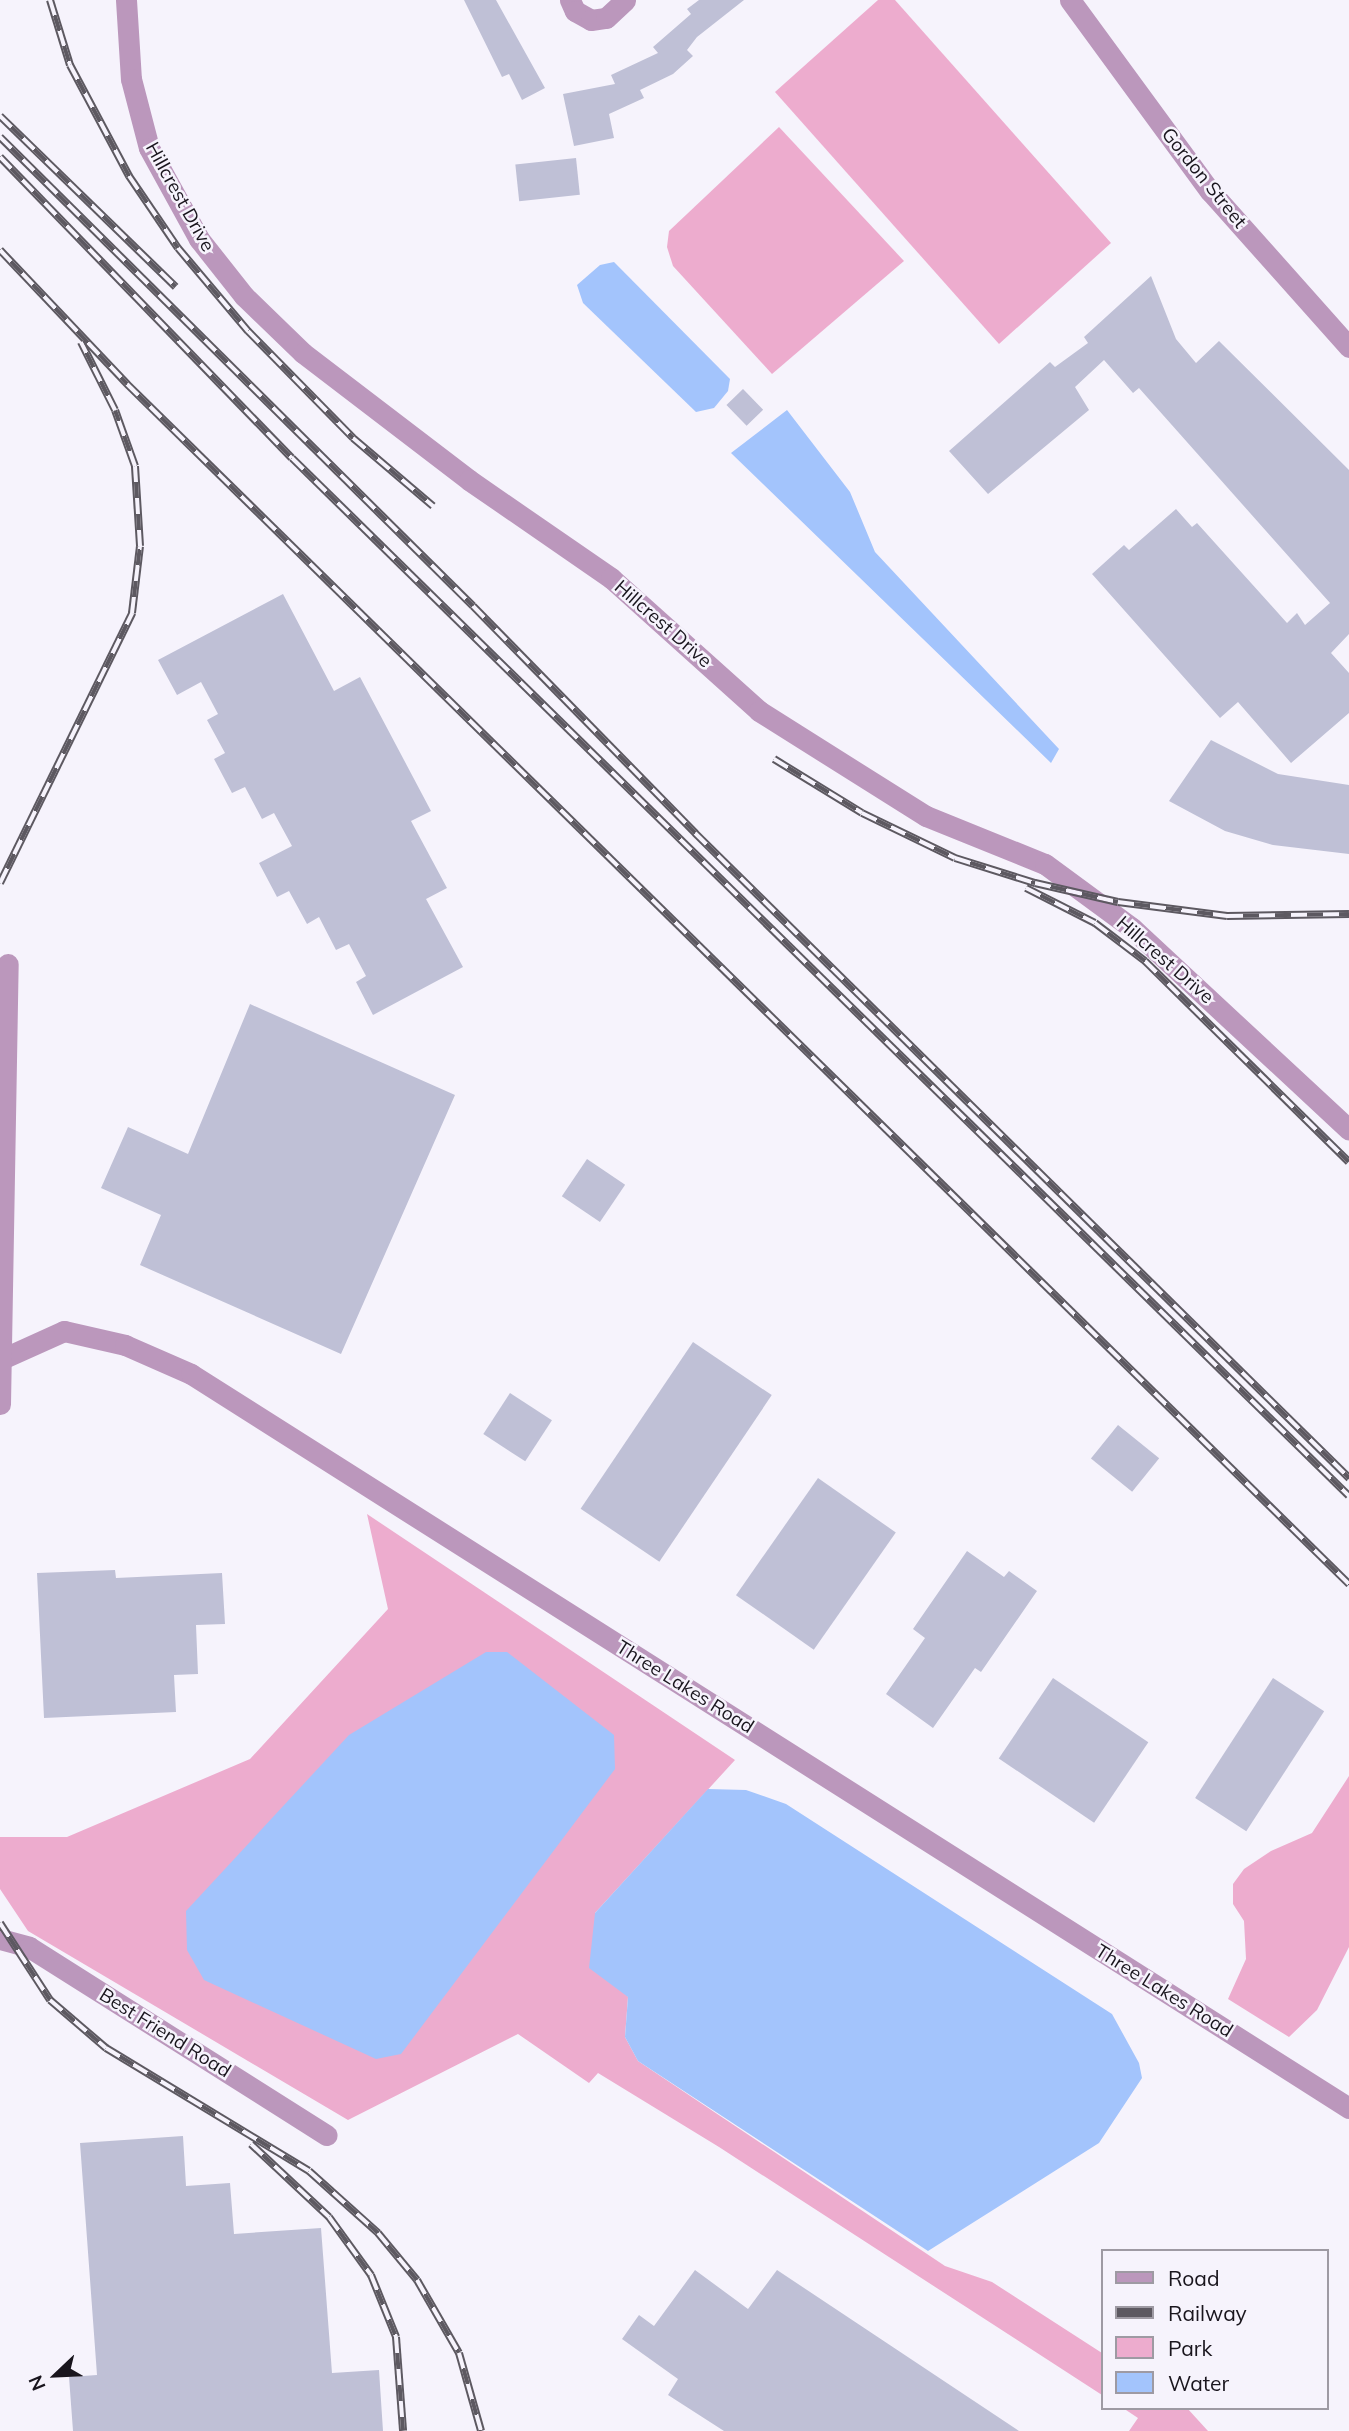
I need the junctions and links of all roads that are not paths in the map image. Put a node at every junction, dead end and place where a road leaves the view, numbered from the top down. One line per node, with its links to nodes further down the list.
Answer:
1 (126, 0): 7 (street, Hillcrest Drive)
2 (570, 0): 3 (street)
3 (625, 0)
4 (1070, 0): 5 (street, Gordon Street)
5 (1349, 347)
6 (8, 964): 8 (street)
7 (1349, 1130)
8 (4, 1359): 9 (street); 11 (street, Three Lakes Road)
9 (0, 1404)
10 (0, 1939): 12 (street, Best Friend Road)
11 (1349, 2108)
12 (326, 2135)

